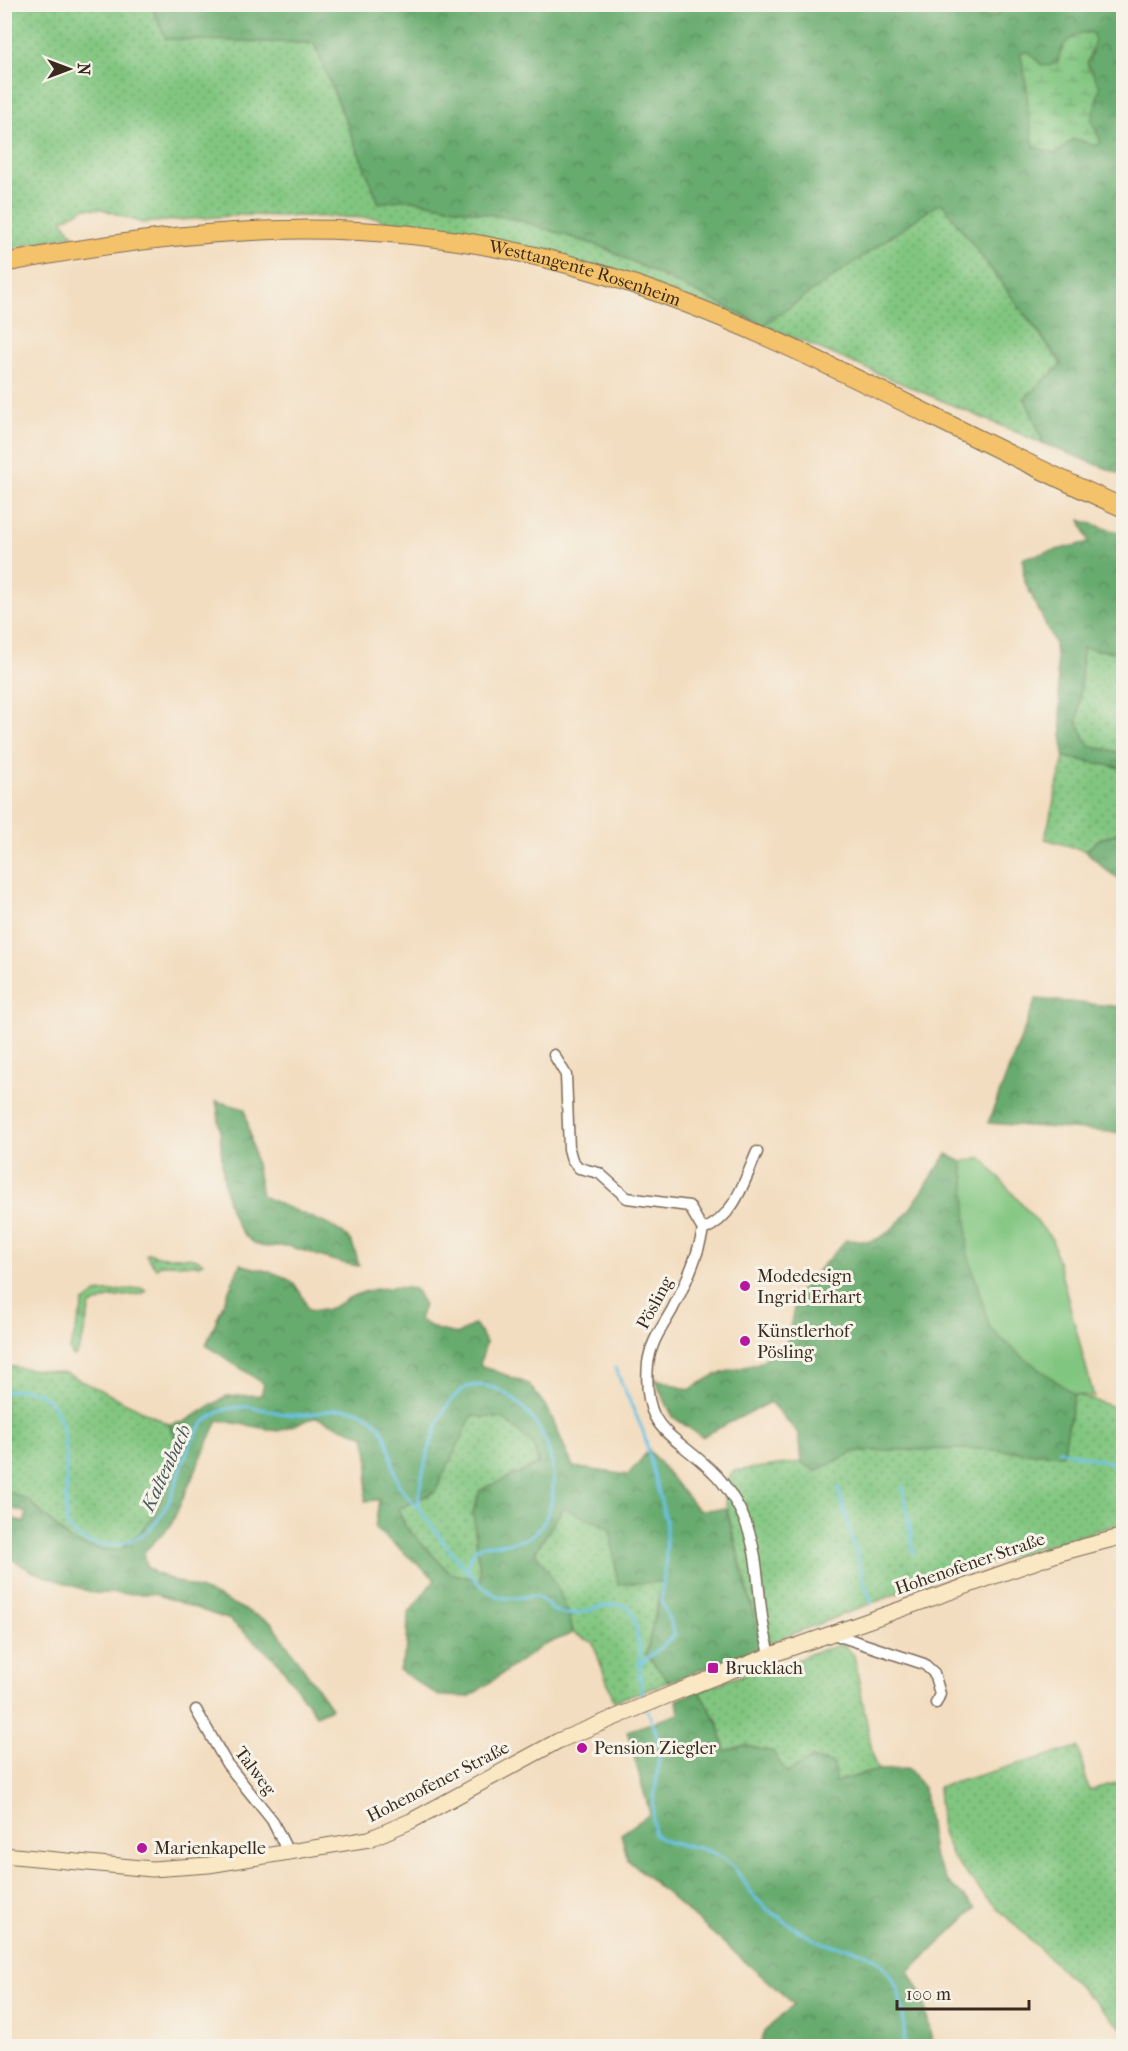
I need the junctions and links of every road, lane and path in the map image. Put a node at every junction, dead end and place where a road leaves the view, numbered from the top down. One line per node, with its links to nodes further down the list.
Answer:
1 (4, 263): 2 (highway, Westtangente Rosenheim)
2 (1124, 508)
3 (554, 1055): 5 (street)
4 (757, 1152): 5 (street)
5 (703, 1230): 8 (street, Pösling)
6 (1124, 1536): 7 (main road, Hohenofener Straße)
7 (830, 1633): 8 (main road, Hohenofener Straße); 9 (street)
8 (771, 1655): 11 (main road, Hohenofener Straße)
9 (936, 1703)
10 (196, 1710): 11 (street, Talweg)
11 (288, 1852): 12 (main road, Hohenofener Straße)
12 (4, 1855)

